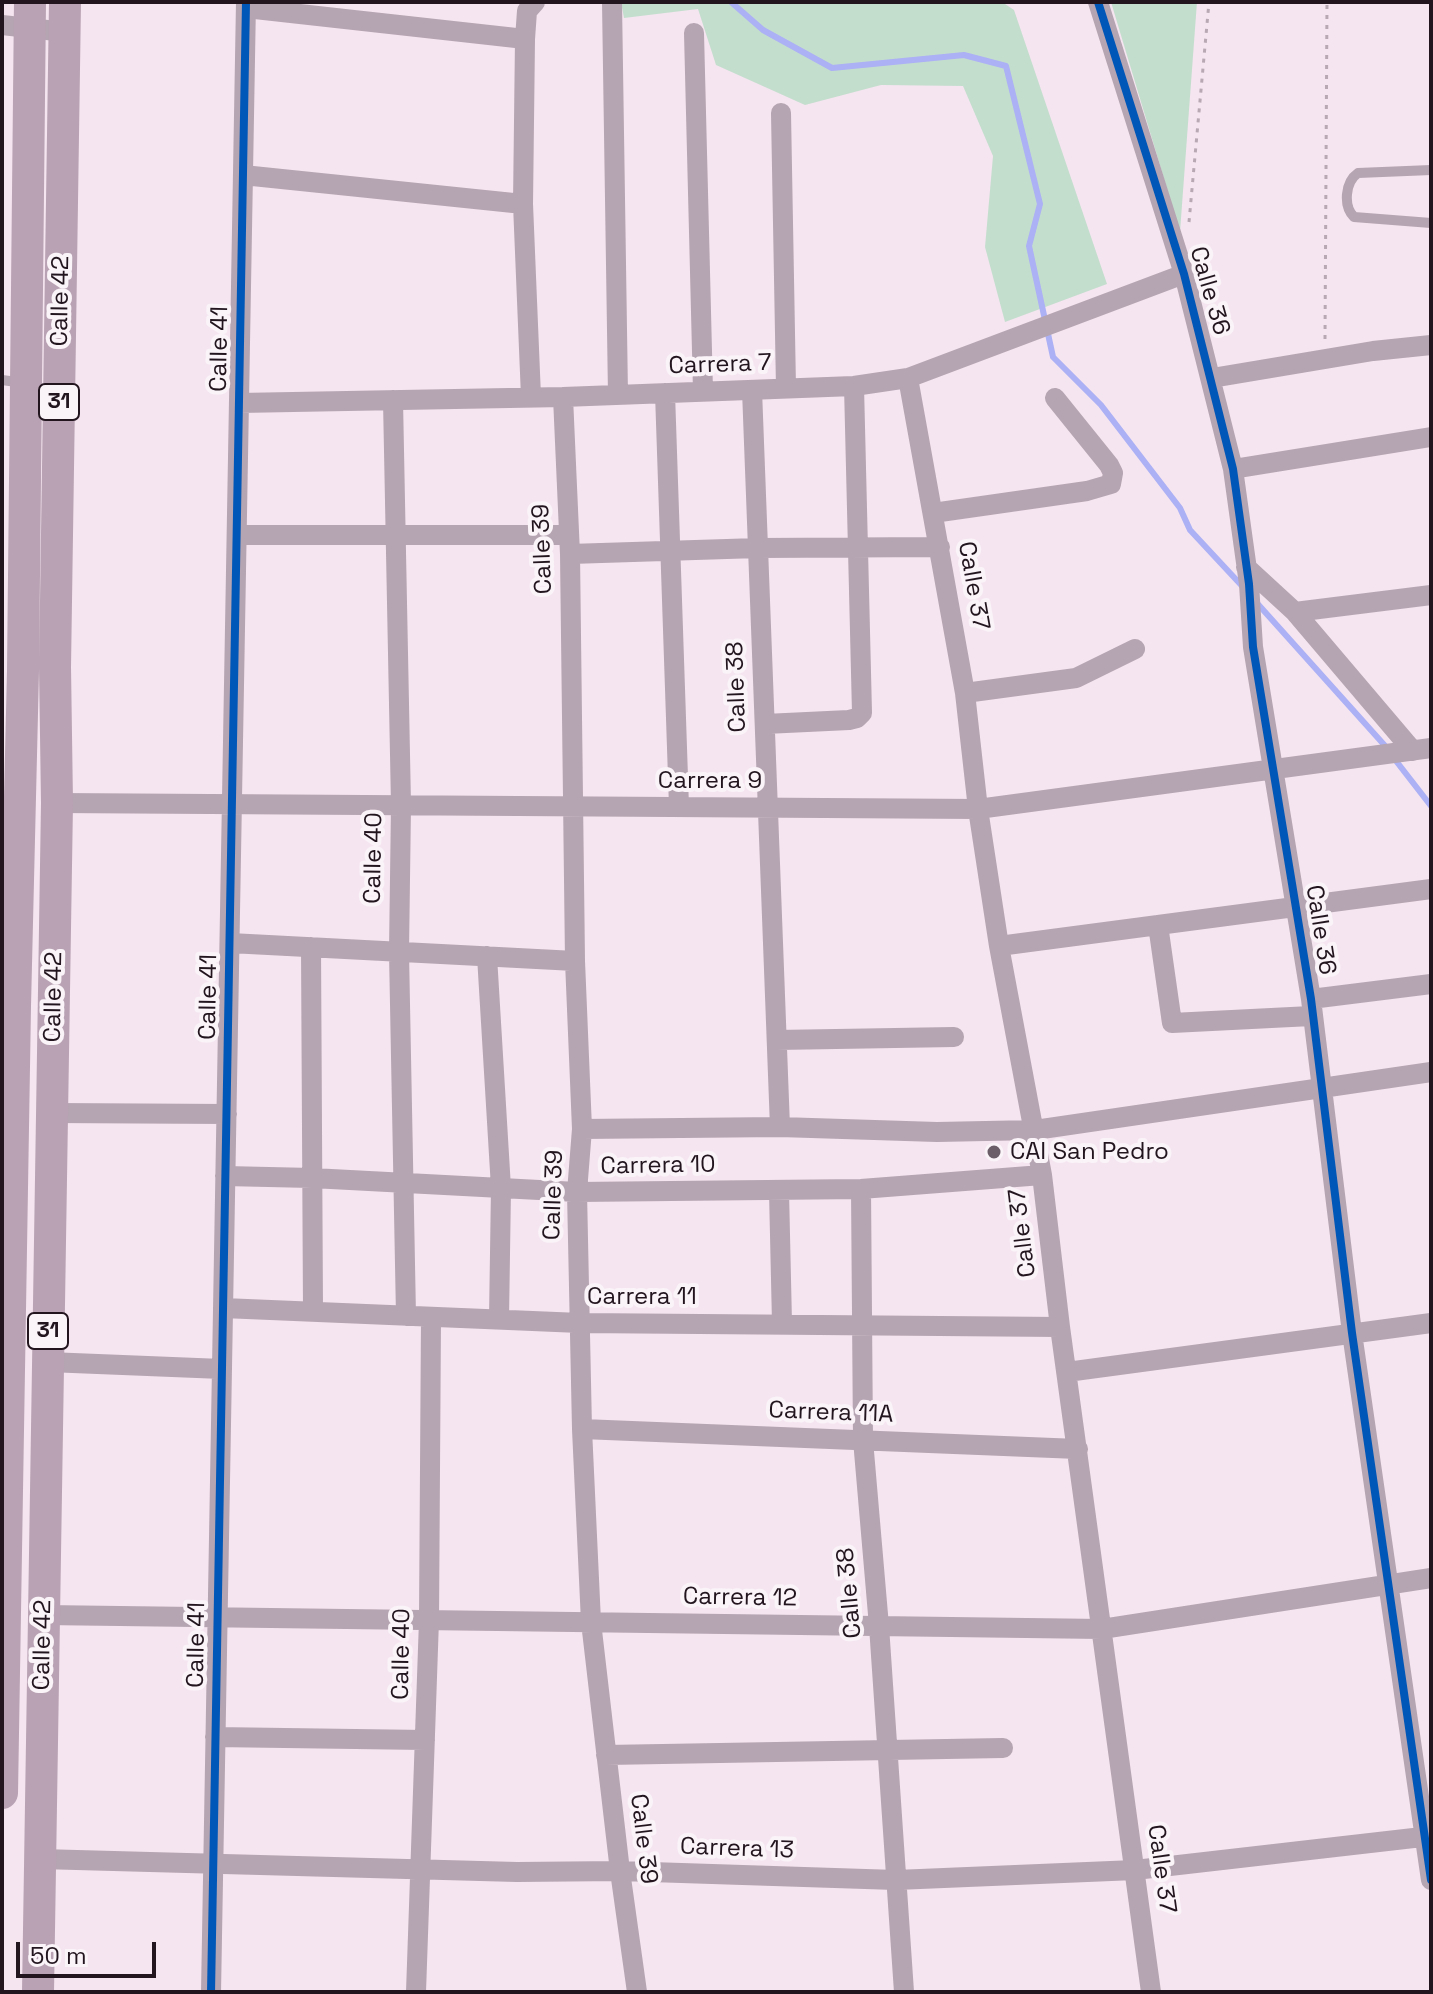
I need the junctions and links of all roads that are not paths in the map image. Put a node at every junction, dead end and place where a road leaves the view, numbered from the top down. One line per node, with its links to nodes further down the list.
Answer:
1 (535, 2): 8 (street)
2 (1098, 2): 14 (street, Calle 36)
3 (613, 4): 24 (street)
4 (246, 5): 8 (street); 11 (street, Calle 41)
5 (65, 17): 6 (street); 48 (main road, Calle 42 / 31)
6 (21, 19): 18 (main road, Calle 42 / 31)
7 (694, 33): 22 (street)
8 (525, 39): 12 (street)
9 (781, 113): 20 (street)
10 (1431, 170): 13 (lane)
11 (243, 175): 12 (street); 29 (street, Calle 41)
12 (523, 204): 25 (street)
13 (1431, 223)
14 (1184, 274): 16 (street, Carrera 7); 17 (street, Calle 36)
15 (1431, 345): 17 (street)
16 (908, 378): 19 (street, Carrera 7); 32 (street, Calle 37)
17 (1212, 378): 31 (street, Calle 36)
18 (14, 382): 65 (main road, Calle 42 / 31)
19 (854, 386): 20 (street, Carrera 7); 36 (street)
20 (786, 388): 21 (street, Carrera 7)
21 (752, 390): 22 (street, Carrera 7); 38 (street, Calle 38)
22 (703, 391): 23 (street, Carrera 7)
23 (665, 393): 24 (street, Carrera 7); 39 (street)
24 (618, 395): 26 (street, Carrera 7)
25 (531, 397): 26 (street, Carrera 7); 28 (street, Carrera 7)
26 (563, 397): 35 (street, Calle 39)
27 (1055, 398): 32 (street)
28 (393, 400): 29 (street, Carrera 7); 33 (street, Calle 40)
29 (239, 403): 34 (street, Calle 41)
30 (1431, 437): 31 (street)
31 (1233, 469): 40 (street, Calle 36)
32 (933, 513): 37 (street, Calle 37)
33 (396, 534): 34 (street); 35 (street); 50 (street, Calle 40)
34 (237, 535): 49 (street, Calle 41)
35 (570, 544): 39 (street); 51 (street, Calle 39)
36 (860, 547): 37 (street); 38 (street); 45 (street)
37 (940, 547): 44 (street, Calle 37)
38 (758, 548): 39 (street); 45 (street, Calle 38)
39 (671, 551): 52 (street)
40 (1247, 575): 42 (street); 47 (street, Calle 36)
41 (1431, 595): 42 (street)
42 (1295, 612): 46 (street)
43 (1135, 649): 44 (street)
44 (965, 693): 54 (street, Calle 37)
45 (765, 724): 53 (street, Calle 38)
46 (1414, 750): 47 (street, Carrera 9)
47 (1274, 770): 54 (street, Carrera 9); 56 (street, Calle 36)
48 (57, 803): 49 (street, Carrera 9); 71 (main road, Calle 42 / 31)
49 (232, 804): 50 (street, Carrera 9); 58 (street, Calle 41)
50 (401, 805): 51 (street, Carrera 9); 61 (street, Calle 40)
51 (574, 806): 52 (street, Carrera 9); 63 (street, Calle 39)
52 (679, 807): 53 (street, Carrera 9)
53 (768, 807): 54 (street, Carrera 9); 68 (street, Calle 38)
54 (978, 809): 59 (street, Calle 37)
55 (1431, 889): 56 (street)
56 (1295, 905): 57 (street); 66 (street, Calle 36)
57 (1158, 925): 59 (street); 66 (street)
58 (230, 943): 60 (street); 72 (street, Calle 41)
59 (999, 946): 75 (street, Calle 37)
60 (311, 947): 61 (street); 78 (street)
61 (399, 952): 62 (street); 79 (street, Calle 40)
62 (487, 956): 63 (street); 80 (street)
63 (575, 961): 74 (street, Calle 39)
64 (1431, 984): 66 (street)
65 (8, 1006): 95 (main road, Calle 42 / 31)
66 (1311, 1008): 70 (street, Calle 36)
67 (954, 1037): 68 (street)
68 (777, 1040): 73 (street, Calle 38)
69 (1431, 1072): 70 (street)
70 (1320, 1089): 75 (street); 94 (street, Calle 36)
71 (52, 1113): 72 (street); 96 (main road, Calle 42 / 31)
72 (227, 1114): 77 (street, Calle 41)
73 (780, 1127): 74 (street); 75 (street)
74 (582, 1129): 83 (street, Calle 39)
75 (1035, 1130): 76 (street, Calle 37)
76 (1042, 1175): 81 (street, Carrera 10); 93 (street, Calle 37)
77 (225, 1176): 78 (street, Carrera 10); 84 (street, Calle 41)
78 (312, 1178): 79 (street, Carrera 10); 85 (street)
79 (403, 1182): 80 (street, Carrera 10); 86 (street, Calle 40)
80 (501, 1188): 83 (street, Carrera 10); 88 (street)
81 (861, 1189): 82 (street, Carrera 10); 92 (street, Calle 38)
82 (779, 1191): 83 (street, Carrera 10); 90 (street)
83 (577, 1192): 89 (street, Calle 39)
84 (223, 1308): 85 (street, Carrera 11); 97 (street, Calle 41)
85 (313, 1310): 86 (street, Carrera 11)
86 (406, 1316): 87 (street, Carrera 11)
87 (431, 1318): 88 (street, Carrera 11); 106 (street, Calle 40)
88 (499, 1319): 89 (street, Carrera 11)
89 (580, 1323): 90 (street, Carrera 11); 99 (street, Calle 39)
90 (782, 1323): 92 (street, Carrera 11)
91 (1431, 1323): 94 (street)
92 (862, 1324): 93 (street, Carrera 11); 100 (street, Calle 38)
93 (1060, 1327): 98 (street, Calle 37)
94 (1352, 1333): 98 (street); 103 (street, Calle 36)
95 (5, 1356): 115 (main road, Calle 42 / 31)
96 (48, 1362): 97 (street); 104 (main road, Calle 42 / 31)
97 (222, 1369): 105 (street, Calle 41)
98 (1067, 1372): 101 (street, Calle 37)
99 (582, 1429): 100 (street, Carrera 11A); 107 (street, Calle 39)
100 (863, 1440): 101 (street, Carrera 11A); 108 (street, Calle 38)
101 (1078, 1449): 109 (street, Calle 37)
102 (1431, 1578): 103 (street, Carrera 12)
103 (1389, 1583): 109 (street, Carrera 12); 116 (street, Calle 36)
104 (44, 1615): 105 (street, Carrera 12); 117 (main road, Calle 42 / 31)
105 (218, 1617): 106 (street, Carrera 12); 110 (street, Calle 41)
106 (429, 1620): 107 (street, Carrera 12); 111 (street, Calle 40)
107 (591, 1622): 108 (street, Carrera 12); 114 (street, Calle 39)
108 (879, 1626): 109 (street, Carrera 12); 113 (street, Calle 38)
109 (1102, 1629): 120 (street, Calle 37)
110 (215, 1737): 111 (street); 118 (street, Calle 41)
111 (425, 1740): 119 (street, Calle 40)
112 (1003, 1748): 113 (street)
113 (887, 1751): 114 (street); 122 (street, Calle 38)
114 (606, 1755): 121 (street, Calle 39)
115 (2, 1793)
116 (1428, 1836): 120 (street, Carrera 13); 123 (street, Calle 36)
117 (40, 1859): 118 (street, Carrera 13); 125 (main road, Calle 42 / 31)
118 (213, 1864): 119 (street, Carrera 13); 126 (street, Calle 41)
119 (420, 1870): 121 (street, Carrera 13); 127 (street, Calle 40)
120 (1135, 1870): 122 (street, Carrera 13); 124 (street, Calle 37)
121 (620, 1871): 122 (street, Carrera 13); 128 (street, Calle 39)
122 (896, 1880): 129 (street, Calle 38)
123 (1431, 1880)
124 (1147, 1991)
125 (38, 1992)
126 (211, 1992)
127 (416, 1992)
128 (637, 1992)
129 (904, 1992)

